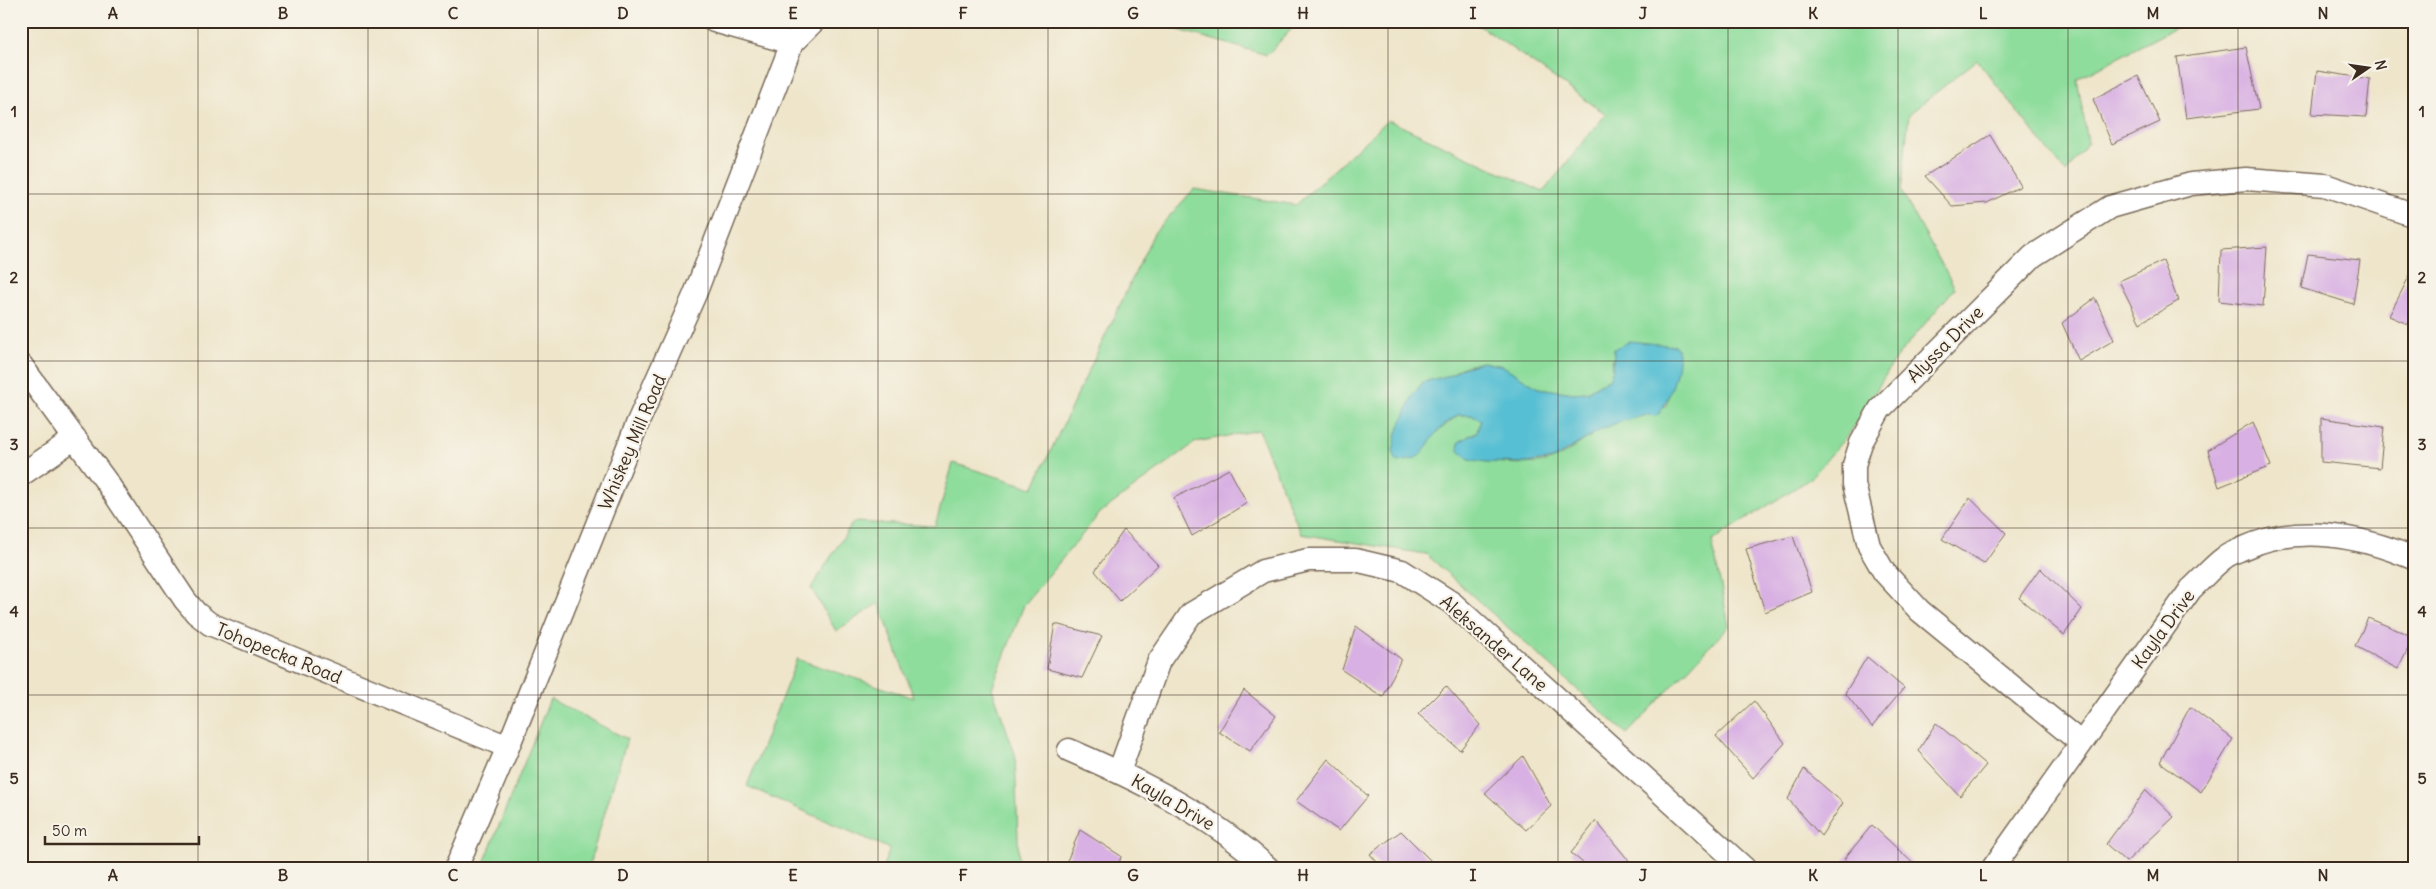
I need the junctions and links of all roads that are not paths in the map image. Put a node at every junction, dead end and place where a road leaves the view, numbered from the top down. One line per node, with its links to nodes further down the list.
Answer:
1 (714, 21): 3 (street)
2 (814, 21): 3 (street, Whiskey Mill Road)
3 (792, 43): 10 (street, Whiskey Mill Road)
4 (2415, 216): 9 (street, Alyssa Drive)
5 (21, 365): 6 (street, Tohopecka Road)
6 (75, 438): 7 (street); 10 (street, Tohopecka Road)
7 (21, 475)
8 (2415, 559): 9 (street, Kayla Drive)
9 (2082, 743): 16 (street, Kayla Drive)
10 (508, 747): 13 (street, Whiskey Mill Road)
11 (1069, 750): 12 (street, Kayla Drive)
12 (1120, 772): 14 (street, Kayla Drive); 15 (street, Aleksander Lane)
13 (456, 868)
14 (1268, 868)
15 (1744, 868)
16 (1993, 868)

